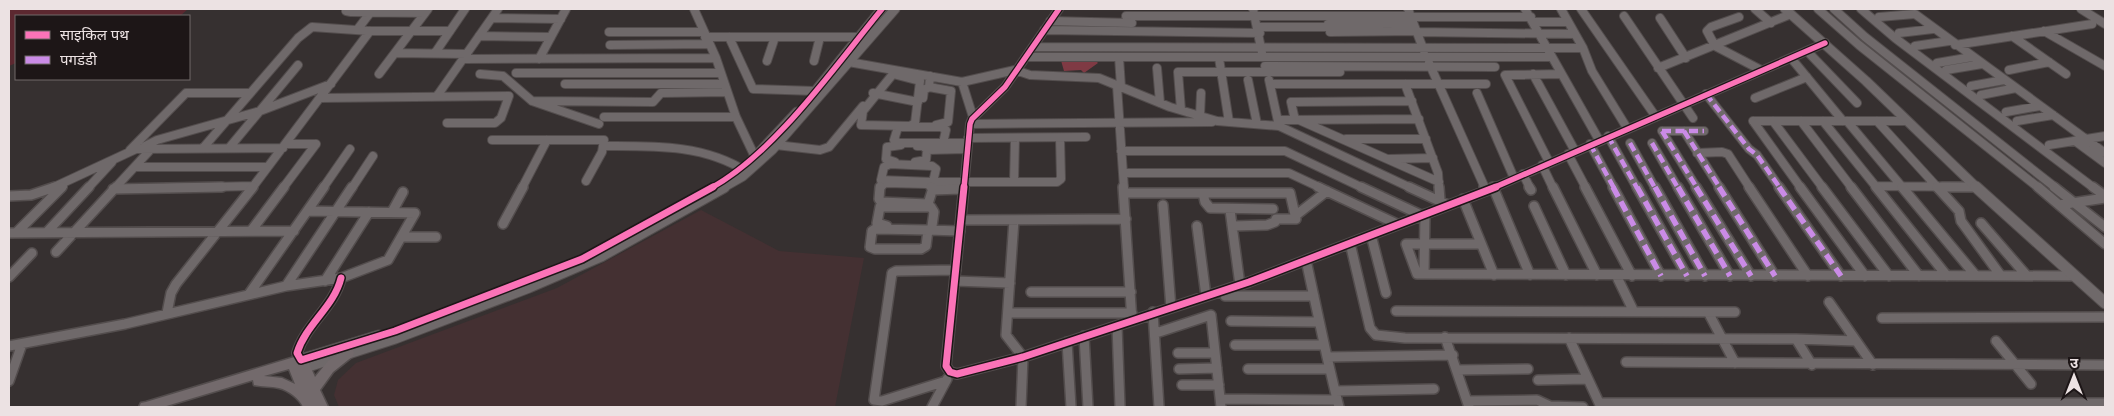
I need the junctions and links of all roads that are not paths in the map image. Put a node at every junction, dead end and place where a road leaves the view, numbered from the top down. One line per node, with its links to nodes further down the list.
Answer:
1 (347, 9): 23 (street)
2 (465, 9): 50 (street)
3 (498, 9): 32 (street)
4 (566, 9): 34 (street)
5 (694, 9): 64 (street)
6 (882, 9): 62 (street)
7 (895, 9): 91 (street)
8 (1059, 9): 36 (street)
9 (1525, 9): 35 (street)
10 (1561, 9): 38 (street)
11 (1581, 9): 159 (street)
12 (1754, 9): 40 (street)
13 (1818, 9): 250 (street)
14 (1834, 9): 248 (street)
15 (1861, 9): 245 (street)
16 (2081, 9): 42 (street)
17 (427, 11): 23 (street); 49 (street)
18 (1254, 12): 24 (street); 25 (street); 47 (street)
19 (1306, 12): 25 (street); 27 (street)
20 (1340, 12): 21 (street); 27 (street)
21 (1374, 12): 37 (street)
22 (1788, 12): 40 (street); 65 (street)
23 (370, 13): 45 (street)
24 (1173, 13): 26 (street)
25 (1271, 13)
26 (1126, 16)
27 (1325, 16): 43 (street)
28 (1624, 16): 105 (street)
29 (1474, 17): 35 (street); 37 (street); 53 (street)
30 (1739, 17): 68 (street)
31 (1879, 17): 44 (street)
32 (492, 18): 34 (street); 57 (street)
33 (1660, 18): 89 (street)
34 (561, 19): 63 (street)
35 (1532, 20): 38 (street); 54 (street)
36 (1050, 21): 39 (street); 46 (street)
37 (1413, 21): 43 (street); 53 (street); 73 (street)
38 (1568, 22): 56 (street)
39 (1132, 23)
40 (1771, 23): 68 (street)
41 (2092, 24): 51 (street)
42 (2105, 24)
43 (1329, 28): 47 (street); 72 (street)
44 (1933, 29): 55 (street); 66 (street)
45 (357, 30): 48 (street); 137 (street)
46 (1044, 30): 47 (street); 70 (street)
47 (1259, 30): 71 (street)
48 (370, 31): 49 (street); 124 (street)
49 (413, 31): 50 (street); 77 (street)
50 (450, 31): 78 (street)
51 (2044, 31): 58 (street); 93 (street)
52 (609, 32): 64 (street)
53 (1482, 33): 54 (street)
54 (1538, 33): 56 (street); 75 (street)
55 (1899, 33)
56 (1575, 34): 74 (street)
57 (479, 36): 63 (street); 79 (street)
58 (2012, 36): 66 (street); 95 (street)
59 (728, 37): 60 (street); 64 (street); 135 (street)
60 (775, 37): 61 (street); 92 (street)
61 (820, 37): 62 (street); 94 (street)
62 (858, 37): 91 (street)
63 (551, 38): 84 (street)
64 (705, 38): 67 (street); 85 (street)
65 (1825, 43): 76 (street); 171 (street)
66 (1952, 43): 69 (street); 83 (street)
67 (610, 45)
68 (1715, 46): 89 (street); 107 (street)
69 (1915, 46)
70 (1035, 47): 71 (street); 81 (street)
71 (1260, 48): 72 (street); 99 (street)
72 (1336, 48): 73 (street)
73 (1423, 48): 75 (street); 87 (street)
74 (1583, 48): 75 (street); 178 (street)
75 (1546, 49): 88 (street)
76 (1807, 51): 90 (street); 150 (street)
77 (396, 53): 78 (street); 114 (street)
78 (435, 53): 79 (street)
79 (465, 56): 84 (street); 143 (street)
80 (2105, 56): 93 (street)
81 (1028, 57): 82 (street); 106 (street)
82 (1119, 57): 86 (street); 131 (street)
83 (1972, 57): 96 (street); 98 (street)
84 (539, 58): 85 (street)
85 (716, 58): 113 (street)
86 (1219, 58): 99 (street); 110 (street)
87 (1427, 58): 88 (street); 99 (street); 100 (street)
88 (1551, 58): 117 (street)
89 (1686, 58): 105 (street)
90 (1791, 58): 107 (street); 120 (street)
91 (848, 59): 103 (street); 135 (street); 197 (street)
92 (767, 60)
93 (2093, 60): 101 (street)
94 (814, 61)
95 (2049, 62): 109 (street); 118 (street)
96 (1937, 63)
97 (298, 64): 154 (street)
98 (1982, 64): 108 (street); 122 (street)
99 (1265, 65): 100 (street); 110 (street); 111 (street); 127 (street)
100 (1430, 66): 102 (street); 129 (street)
101 (2105, 66)
102 (1495, 67)
103 (890, 68): 119 (street); 138 (street)
104 (1157, 68): 149 (street)
105 (1658, 68): 151 (street)
106 (1016, 70): 123 (street); 131 (street); 161 (street)
107 (1761, 70): 141 (street)
108 (1946, 70)
109 (2009, 70)
110 (1221, 72): 153 (street); 173 (street)
111 (1340, 72)
112 (516, 73): 113 (street)
113 (719, 73): 126 (street)
114 (379, 74)
115 (480, 74): 146 (street)
116 (1533, 74): 117 (street); 209 (street); 218 (street)
117 (1561, 74): 185 (street)
118 (2066, 74)
119 (930, 76): 123 (street); 133 (street)
120 (1807, 77): 145 (street); 169 (street)
121 (1248, 80): 177 (street)
122 (2004, 80): 132 (street); 134 (street)
123 (962, 82): 161 (street)
124 (332, 84): 144 (street); 154 (street)
125 (565, 84): 126 (street)
126 (723, 84): 136 (street)
127 (1270, 84): 128 (street); 176 (street)
128 (1405, 84): 129 (street); 147 (street)
129 (1440, 84): 130 (street); 236 (street)
130 (1486, 84)
131 (1119, 86): 149 (street); 175 (street)
132 (1971, 86)
133 (929, 87): 133 (street)
134 (2016, 88): 142 (street); 152 (street)
135 (815, 91): 213 (street)
136 (727, 92): 146 (street); 158 (street)
137 (250, 93): 164 (street); 207 (street)
138 (875, 93): 148 (street); 148 (street); 148 (street); 197 (street)
139 (1201, 93): 157 (street)
140 (1478, 93): 224 (street)
141 (1706, 94): 151 (street); 302 (street)
142 (1980, 95)
143 (437, 96): 144 (street); 174 (street)
144 (321, 98): 199 (street)
145 (1755, 98)
146 (532, 101): 158 (street)
147 (1412, 101): 162 (street); 163 (street)
148 (918, 102)
149 (1160, 103): 153 (street)
150 (1857, 103)
151 (1682, 105): 159 (street); 160 (street)
152 (2040, 106): 155 (street); 156 (street)
153 (1181, 110): 157 (street)
154 (260, 112): 164 (street); 203 (street)
155 (2006, 112)
156 (2053, 115): 172 (street); 187 (street)
157 (1200, 116): 165 (street)
158 (736, 117): 213 (street)
159 (1656, 117): 178 (street)
160 (1693, 118)
161 (971, 120): 175 (street); 193 (street)
162 (1297, 120): 163 (street); 176 (street); 190 (street)
163 (1419, 120): 186 (street)
164 (226, 121): 202 (street); 204 (street)
165 (1217, 121): 173 (street); 175 (street)
166 (1773, 121): 167 (street); 303 (street); 304 (street)
167 (1801, 121): 168 (street); 305 (street)
168 (1823, 121): 169 (street); 232 (street)
169 (1845, 121): 170 (street); 233 (street)
170 (1877, 121): 171 (street); 234 (street)
171 (1907, 121): 235 (street)
172 (2017, 121)
173 (1229, 122): 177 (street)
174 (447, 123)
175 (1119, 123): 208 (street)
176 (1279, 123): 177 (street); 247 (street)
177 (1257, 124)
178 (1627, 128): 185 (street)
179 (1684, 131): 180 (street); 210 (street); 299 (street)
180 (1704, 131)
181 (2105, 136): 187 (street)
182 (1086, 137): 184 (street)
183 (1015, 138): 184 (street); 193 (street); 226 (street)
184 (1060, 138): 226 (street)
185 (1604, 138): 196 (street); 296 (street)
186 (1426, 139): 190 (street); 215 (street)
187 (2086, 139): 191 (street); 211 (street)
188 (492, 140): 189 (street)
189 (546, 140): 200 (street); 264 (street)
190 (1343, 140): 216 (street)
191 (2075, 140): 198 (street); 217 (street)
192 (943, 142): 192 (street); 193 (street)
193 (968, 143): 206 (street); 231 (street)
194 (1630, 143): 297 (street)
195 (1652, 143): 298 (street)
196 (1590, 144): 209 (street); 295 (street)
197 (776, 145): 221 (street)
198 (2049, 145)
199 (284, 146): 203 (street); 220 (street); 272 (street)
200 (603, 146): 221 (street); 225 (street)
201 (152, 148): 202 (street); 204 (street); 219 (street)
202 (203, 148): 203 (street)
203 (229, 148)
204 (140, 149): 207 (street)
205 (350, 149): 254 (street)
206 (927, 150): 206 (street)
207 (130, 151): 214 (street)
208 (1121, 151): 222 (street); 258 (street)
209 (1571, 152): 218 (street); 294 (street)
210 (1697, 153): 300 (street); 301 (street)
211 (2105, 153)
212 (373, 156): 255 (street)
213 (755, 157): 221 (street)
214 (115, 158): 228 (street); 275 (street)
215 (1433, 158): 216 (street); 227 (street)
216 (1385, 159): 227 (street)
217 (2105, 163)
218 (1546, 164): 223 (street); 292 (street)
219 (135, 167): 220 (street); 237 (street)
220 (267, 167): 229 (street)
221 (745, 170): 354 (street); 362 (street)
222 (1123, 173): 239 (street); 241 (street)
223 (1523, 174): 224 (street); 238 (street)
224 (1514, 178): 236 (street)
225 (586, 181)
226 (1014, 182): 231 (street)
227 (1439, 182): 247 (street)
228 (66, 183): 244 (street); 274 (street)
229 (253, 186): 237 (street); 271 (street)
230 (933, 186): 230 (street); 230 (street); 231 (street)
231 (964, 186): 266 (street)
232 (1875, 186): 233 (street); 306 (street)
233 (1901, 186): 234 (street); 307 (street)
234 (1938, 187): 235 (street); 308 (street)
235 (1975, 187): 310 (street)
236 (1489, 189): 246 (street); 290 (street)
237 (113, 190): 276 (street)
238 (1531, 190)
239 (1327, 191): 259 (street); 265 (street)
240 (403, 192): 257 (street)
241 (1124, 193): 242 (street); 260 (street)
242 (1204, 193): 243 (street); 253 (street)
243 (1270, 193): 252 (street); 259 (street)
244 (9, 196)
245 (2105, 197): 248 (street)
246 (1463, 199): 247 (street); 282 (street)
247 (1444, 202): 258 (street)
248 (2078, 203): 250 (street); 269 (street)
249 (1163, 204): 327 (street)
250 (2059, 205): 283 (street)
251 (1534, 206): 291 (street)
252 (1273, 209): 253 (street); 261 (street)
253 (1230, 210): 268 (street)
254 (308, 211): 255 (street); 273 (street)
255 (336, 211): 256 (street); 317 (street)
256 (369, 212): 257 (street); 314 (street)
257 (392, 212): 278 (street)
258 (1423, 214): 265 (street); 281 (street)
259 (1295, 216): 261 (street)
260 (1126, 219): 262 (street); 320 (street)
261 (1276, 219): 268 (street)
262 (1014, 220): 266 (street); 315 (street)
263 (1981, 223): 309 (street)
264 (503, 224)
265 (1397, 224): 277 (street)
266 (960, 226): 270 (street); 287 (street)
267 (1197, 226): 323 (street)
268 (1233, 226): 316 (street)
269 (2105, 227)
270 (930, 228): 270 (street); 270 (street)
271 (218, 230): 272 (street); 276 (street); 333 (street)
272 (251, 231): 273 (street)
273 (294, 231): 322 (street)
274 (13, 232): 275 (street)
275 (47, 232): 276 (street)
276 (75, 232): 284 (street)
277 (1371, 235): 280 (street); 321 (street)
278 (403, 237): 279 (street); 312 (street)
279 (436, 237)
280 (1350, 243): 286 (street); 343 (street)
281 (1425, 244): 282 (street); 288 (street); 288 (street)
282 (1481, 244): 289 (street)
283 (2105, 244)
284 (56, 252)
285 (32, 253): 311 (street)
286 (1306, 260): 316 (street); 324 (street)
287 (956, 270): 313 (street); 373 (street)
288 (1424, 274): 289 (street)
289 (1494, 275): 290 (street)
290 (1530, 275): 291 (street)
291 (1566, 275): 292 (street)
292 (1596, 275): 293 (street)
293 (1616, 275): 294 (street); 330 (street)
294 (1632, 276): 295 (street)
295 (1661, 276): 296 (street)
296 (1686, 276): 297 (street)
297 (1705, 276): 298 (street)
298 (1730, 276): 299 (street)
299 (1751, 276): 300 (street)
300 (1775, 276): 301 (street)
301 (1808, 276): 302 (street)
302 (1841, 276): 303 (street)
303 (1865, 276): 304 (street)
304 (1889, 276): 305 (street)
305 (1919, 276): 306 (street)
306 (1947, 276): 307 (street)
307 (1976, 276): 308 (street)
308 (2001, 276): 309 (street)
309 (2027, 276): 310 (street)
310 (2074, 276): 326 (street)
311 (9, 278)
312 (341, 278): 314 (street); 362 (street)
313 (955, 281): 315 (street); 373 (street)
314 (325, 282): 317 (street)
315 (1010, 283): 334 (street)
316 (1240, 285): 318 (street)
317 (286, 286): 322 (street)
318 (1225, 290): 323 (street); 324 (street)
319 (1030, 292): 320 (street)
320 (1130, 292): 335 (street)
321 (1386, 292)
322 (249, 294): 333 (street)
323 (1206, 296): 327 (street)
324 (1314, 296): 339 (street)
325 (1830, 302): 347 (street)
326 (2105, 303)
327 (1171, 308): 329 (street)
328 (1396, 311): 330 (street)
329 (1153, 312): 335 (street); 341 (street)
330 (1634, 312): 331 (street)
331 (1708, 312): 332 (street); 345 (street)
332 (1735, 312)
333 (167, 313): 350 (street)
334 (1008, 313): 335 (street); 358 (street)
335 (1132, 317): 340 (street)
336 (2105, 317): 337 (street)
337 (1882, 318)
338 (1231, 321): 339 (street)
339 (1319, 322): 352 (street)
340 (1116, 326): 342 (street); 396 (street)
341 (1156, 332): 356 (street); 397 (street)
342 (1084, 336): 349 (street); 395 (street)
343 (1445, 337): 344 (street); 357 (street)
344 (1569, 338): 345 (street); 374 (street)
345 (1723, 338): 346 (street); 361 (street)
346 (1796, 339): 347 (street); 363 (street)
347 (1856, 341): 364 (street)
348 (1996, 341): 365 (street)
349 (1067, 342): 358 (street); 394 (street)
350 (22, 344): 353 (street); 376 (street)
351 (1234, 345): 352 (street)
352 (1324, 345): 359 (street)
353 (9, 346)
354 (348, 353): 362 (street); 382 (main road)
355 (1178, 353): 356 (street)
356 (1215, 353): 367 (street)
357 (1452, 356): 359 (street); 372 (street)
358 (1023, 357): 373 (street); 393 (street)
359 (1327, 357): 370 (street)
360 (1626, 362): 361 (street)
361 (1735, 363): 363 (street)
362 (299, 365): 377 (main road); 382 (main road); 389 (main road)
363 (1812, 365): 364 (street)
364 (1873, 365): 365 (street)
365 (2015, 365): 366 (street); 378 (street)
366 (2105, 365)
367 (1217, 368): 368 (street); 380 (street)
368 (1179, 369)
369 (1248, 369): 370 (street)
370 (1329, 369): 383 (street)
371 (1528, 369): 372 (street)
372 (1457, 370): 385 (street)
373 (948, 377): 392 (street)
374 (1586, 379): 375 (street); 387 (street)
375 (1538, 380)
376 (9, 381)
377 (259, 381): 382 (main road); 390 (main road)
378 (2031, 384)
379 (1182, 385): 380 (street)
380 (1219, 385): 384 (street)
381 (1434, 389): 383 (street)
382 (310, 398): 391 (main road)
383 (1337, 399): 384 (street)
384 (1221, 403)
385 (1468, 404): 398 (street)
386 (2105, 404): 388 (street)
387 (1600, 405): 388 (street)
388 (2045, 405)
389 (146, 407)
390 (170, 407)
391 (321, 407)
392 (932, 407)
393 (1022, 407)
394 (1071, 407)
395 (1088, 407)
396 (1120, 407)
397 (1159, 407)
398 (1583, 407)

